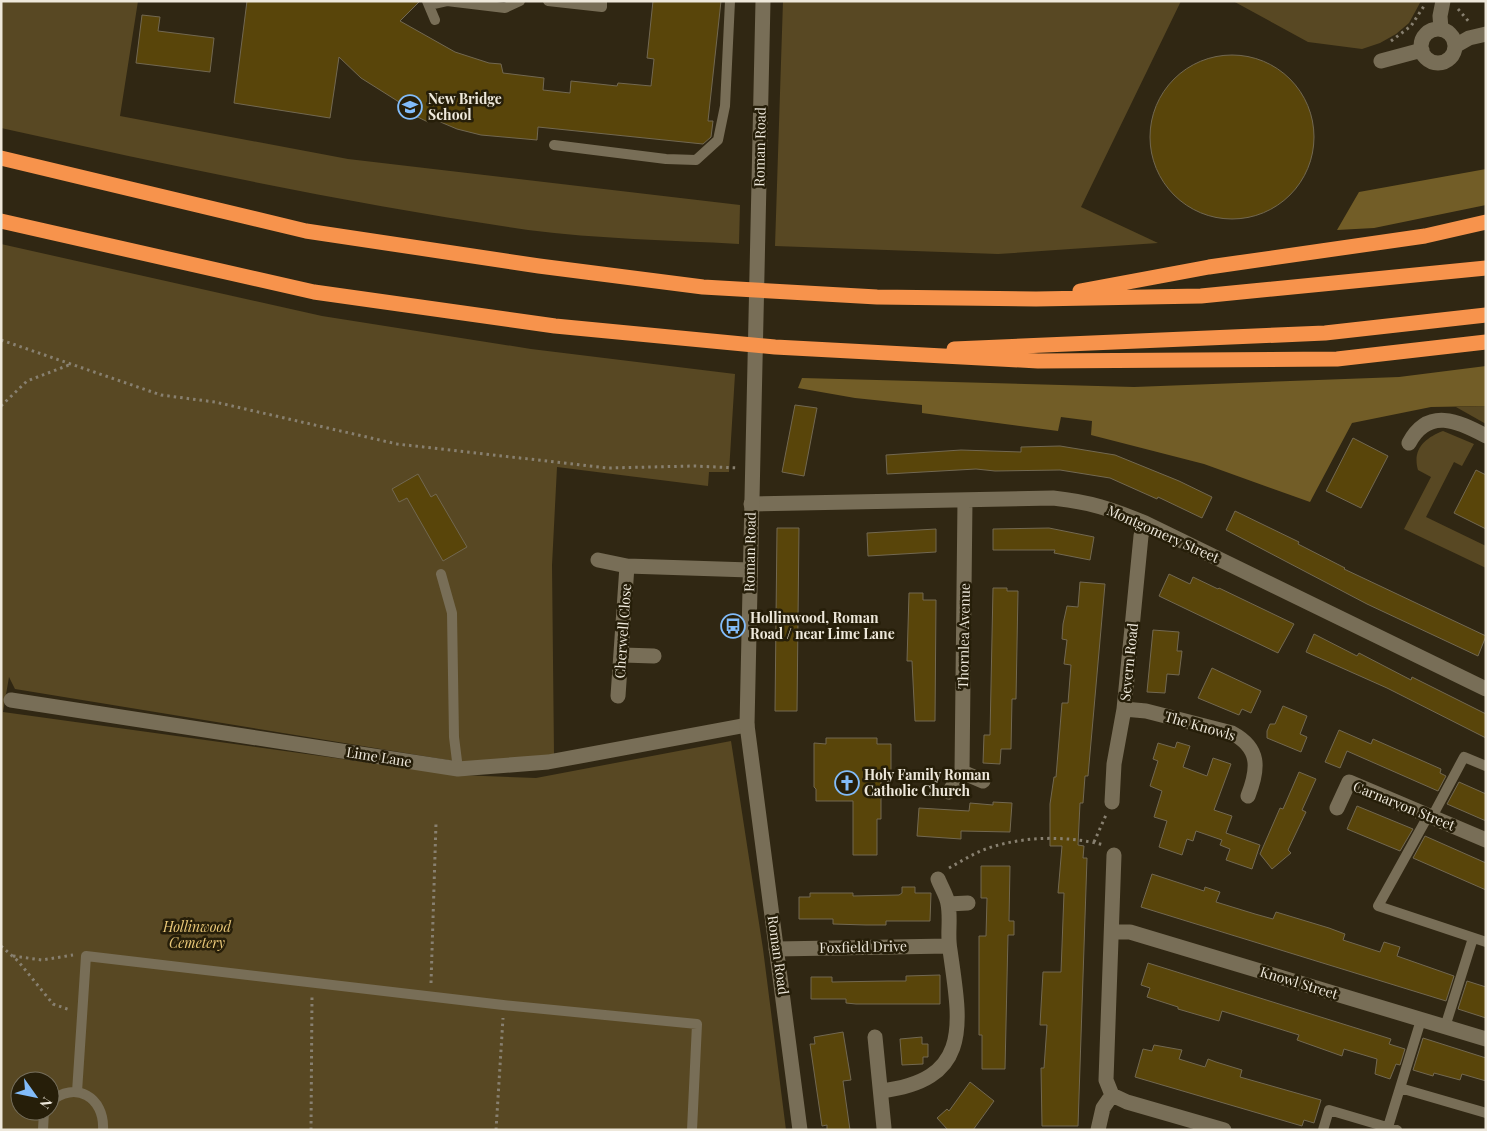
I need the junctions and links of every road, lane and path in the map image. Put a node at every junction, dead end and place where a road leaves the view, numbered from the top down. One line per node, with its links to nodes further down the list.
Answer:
1 (520, 1): 9 (lane)
2 (548, 1): 3 (lane)
3 (602, 1)
4 (730, 1): 17 (lane)
5 (762, 1): 31 (street, Roman Road)
6 (1427, 1): 13 (path)
7 (1443, 1): 11 (street)
8 (1456, 2): 12 (path)
9 (428, 3): 10 (lane)
10 (435, 20)
11 (1441, 29): 14 (street); 15 (street)
12 (1480, 29): 14 (street)
13 (1389, 43)
14 (1455, 46): 15 (street)
15 (1422, 50): 16 (street)
16 (1381, 61)
17 (554, 145)
18 (1, 158): 22 (highway)
19 (1, 221): 26 (highway)
20 (1486, 222): 22 (highway)
21 (1486, 268): 22 (highway)
22 (1036, 299)
23 (1486, 315): 26 (highway)
24 (1, 340): 27 (path)
25 (1486, 342): 26 (highway)
26 (851, 353)
27 (69, 365): 28 (path); 31 (path)
28 (1, 406)
29 (1486, 436): 30 (street)
30 (1409, 443)
31 (751, 469): 33 (street, Roman Road)
32 (965, 500): 33 (street, Montgomery Street); 34 (street, Montgomery Street); 48 (street, Thornlea Avenue)
33 (751, 504): 37 (street, Roman Road)
34 (1145, 523): 41 (street, Montgomery Street); 44 (street, Severn Road)
35 (598, 560): 36 (street, Cherwell Close)
36 (627, 566): 37 (street, Cherwell Close); 39 (street, Cherwell Close)
37 (750, 570): 45 (street, Roman Road)
38 (440, 574): 47 (lane)
39 (623, 655): 40 (street); 42 (street, Cherwell Close)
40 (654, 656)
41 (1486, 689)
42 (618, 696)
43 (11, 700): 47 (street, Lime Lane)
44 (1124, 710): 51 (street, The Knowls); 52 (street, Severn Road)
45 (747, 725): 47 (street, Lime Lane); 67 (street, Roman Road)
46 (1486, 766): 54 (lane)
47 (458, 769)
48 (962, 772): 49 (street); 50 (street)
49 (983, 781)
50 (949, 792)
51 (1248, 796)
52 (1112, 802): 57 (path)
53 (1337, 808): 54 (street, Carnarvon Street)
54 (1430, 816): 56 (street, Carnarvon Street); 63 (lane)
55 (436, 823): 71 (path)
56 (1486, 840)
57 (1094, 842): 58 (path); 59 (path)
58 (1109, 850): 62 (street)
59 (938, 879): 61 (street)
60 (968, 903): 61 (street)
61 (948, 904): 66 (street)
62 (1112, 932): 74 (street, Knowl Street); 81 (street)
63 (1473, 938): 64 (lane); 75 (lane)
64 (1486, 942)
65 (1, 946): 68 (path)
66 (949, 946): 67 (street, Foxfield Drive); 79 (street)
67 (776, 949): 90 (street, Roman Road)
68 (12, 956): 69 (path); 73 (path)
69 (86, 956): 70 (lane); 73 (lane)
70 (312, 983): 71 (lane); 87 (path)
71 (430, 997): 72 (lane)
72 (503, 1005): 88 (path); 89 (lane)
73 (83, 1012): 80 (lane)
74 (1422, 1020): 75 (street, Knowl Street); 78 (lane)
75 (1445, 1027): 77 (street, Knowl Street)
76 (875, 1038): 79 (street)
77 (1486, 1039)
78 (1400, 1088): 83 (lane); 85 (lane)
79 (881, 1091): 84 (street)
80 (77, 1092): 82 (lane); 86 (lane)
81 (1112, 1095): 91 (street); 92 (street)
82 (60, 1096)
83 (1486, 1113)
84 (884, 1128)
85 (1393, 1128): 93 (lane)
86 (103, 1130)
87 (311, 1130)
88 (496, 1130)
89 (692, 1130)
90 (800, 1130)
91 (1098, 1130)
92 (1224, 1130)
93 (1323, 1130)

